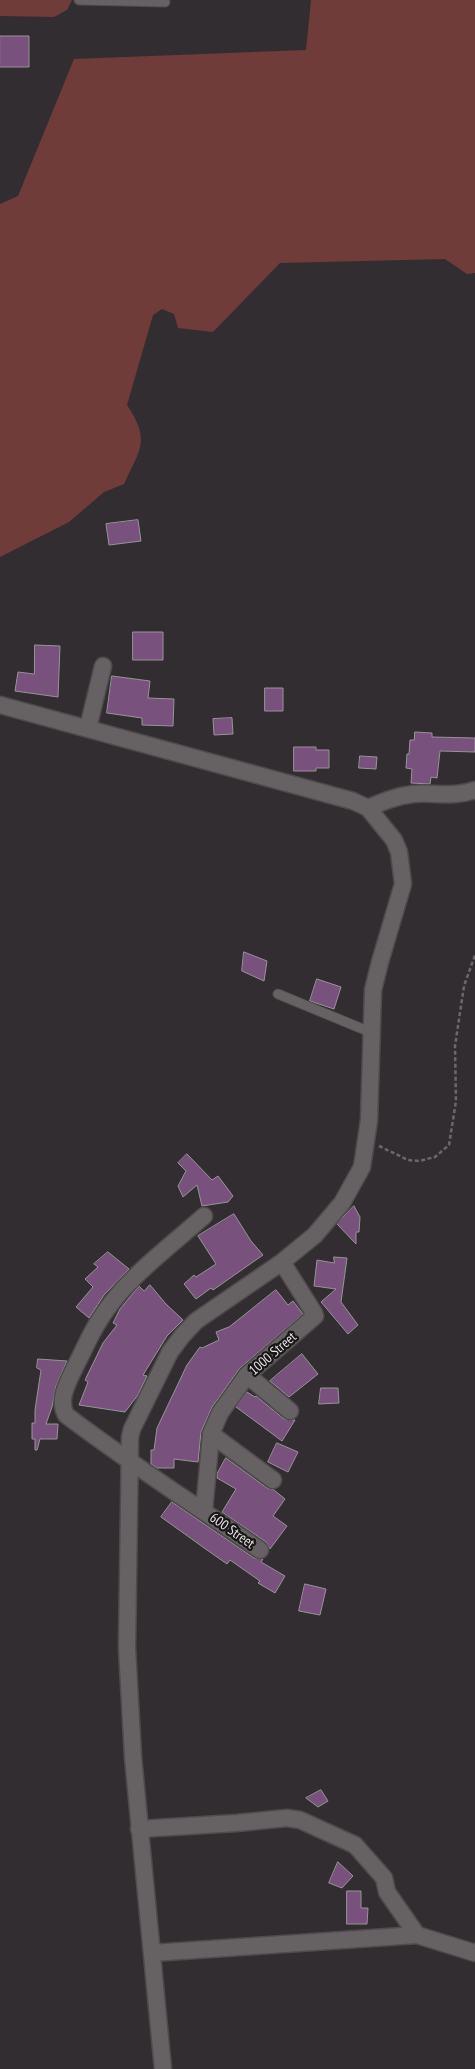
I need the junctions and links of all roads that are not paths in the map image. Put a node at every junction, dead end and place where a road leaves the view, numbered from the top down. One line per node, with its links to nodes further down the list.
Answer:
1 (79, 0): 2 (lane)
2 (165, 2)
3 (103, 666): 5 (street)
4 (0, 705): 5 (street)
5 (88, 728): 7 (street)
6 (475, 790): 7 (street)
7 (368, 808): 9 (street)
8 (278, 994): 9 (lane)
9 (370, 1032): 11 (street)
10 (204, 1216): 15 (street, 600 Street)
11 (282, 1262): 12 (street, 1000 Street); 15 (street)
12 (247, 1376): 13 (street); 14 (street, 1000 Street)
13 (290, 1411)
14 (211, 1434): 16 (street); 17 (street, 1000 Street)
15 (131, 1464): 17 (street, 600 Street); 19 (street)
16 (273, 1480)
17 (204, 1511): 18 (street, 600 Street)
18 (260, 1550)
19 (139, 1829): 20 (street); 21 (street)
20 (417, 1935): 21 (street); 22 (street)
21 (152, 1953): 23 (street)
22 (475, 1954)
23 (164, 2069)

